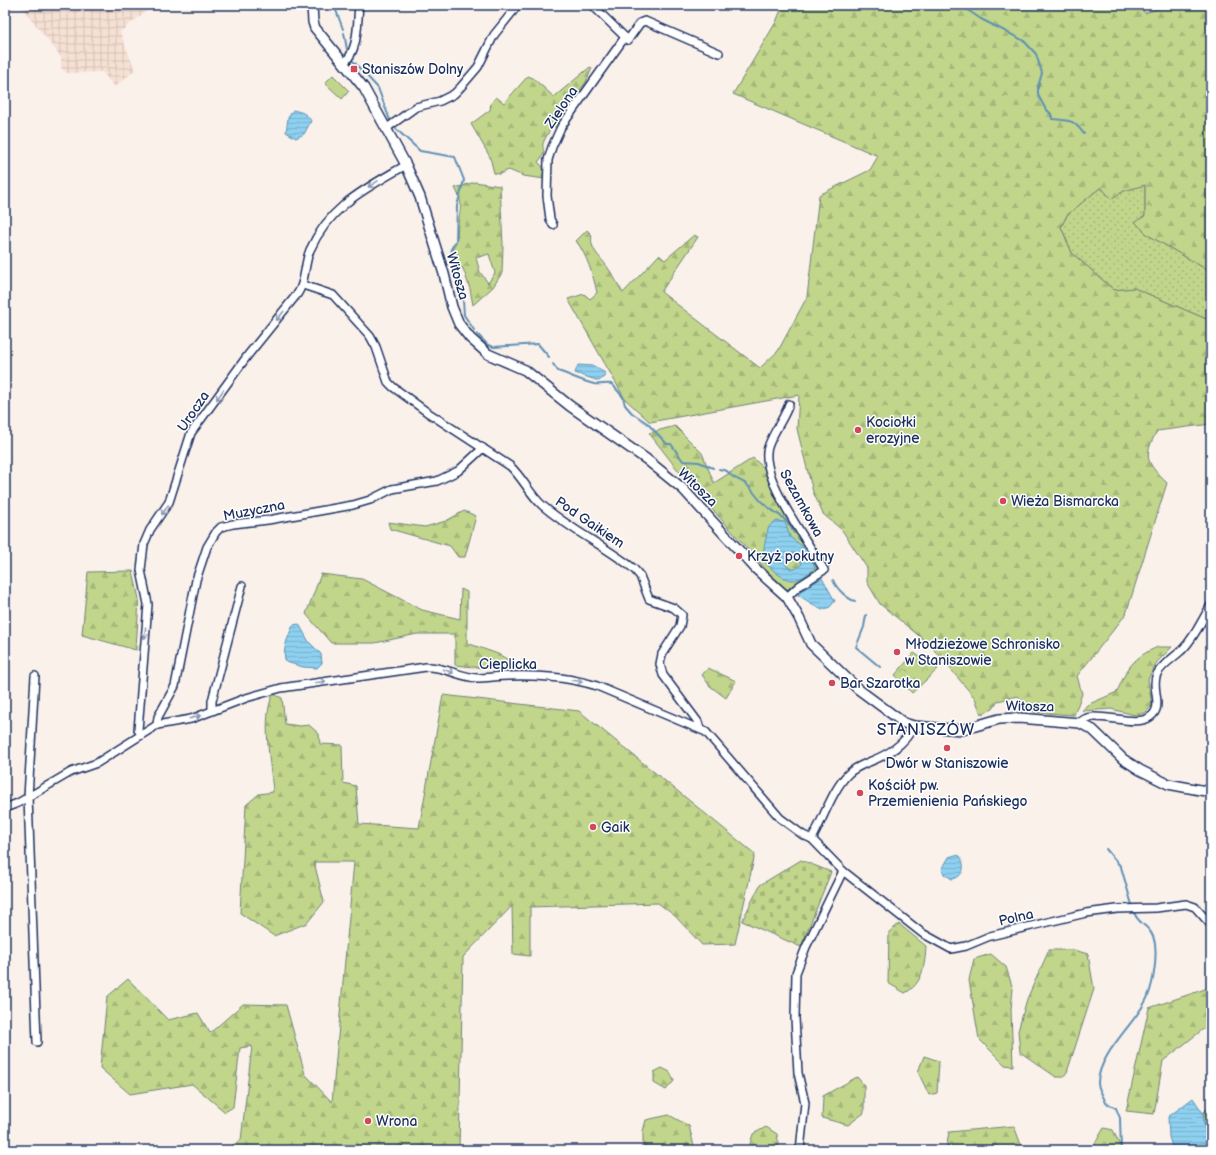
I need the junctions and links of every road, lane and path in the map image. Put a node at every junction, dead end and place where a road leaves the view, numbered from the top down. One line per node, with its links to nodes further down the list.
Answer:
1 (312, 5): 7 (street, Witosza)
2 (359, 5): 7 (street)
3 (518, 5): 8 (street)
4 (592, 5): 5 (street)
5 (628, 40): 6 (street, Zielona); 10 (street, Zielona)
6 (719, 53)
7 (344, 63): 8 (street, Witosza)
8 (387, 128): 9 (street, Witosza)
9 (406, 164): 11 (street, Urocza, one-way to 11); 15 (street, Witosza)
10 (552, 225)
11 (303, 285): 13 (street, Pod Gaikiem); 23 (street, Urocza, one-way to 23)
12 (789, 404): 15 (street, Sezamkowa)
13 (483, 448): 20 (street, Muzyczna); 22 (street, Pod Gaikiem)
14 (242, 586): 18 (street)
15 (787, 597): 21 (street, Witosza)
16 (1211, 605): 19 (street)
17 (35, 676): 25 (street)
18 (212, 711): 20 (street, Cieplicka, one-way to 18); 22 (street, Cieplicka, one-way to 22)
19 (1080, 723): 21 (street, Witosza); 24 (street, Witosza)
20 (157, 724): 23 (street)
21 (914, 726): 27 (street)
22 (700, 728): 27 (street, Cieplicka)
23 (141, 734): 25 (street)
24 (1211, 792)
25 (28, 797): 26 (street); 30 (street)
26 (5, 808)
27 (812, 838): 28 (street, Polna)
28 (843, 871): 29 (street, Polna); 31 (street)
29 (1211, 925)
30 (37, 1042)
31 (800, 1150)

